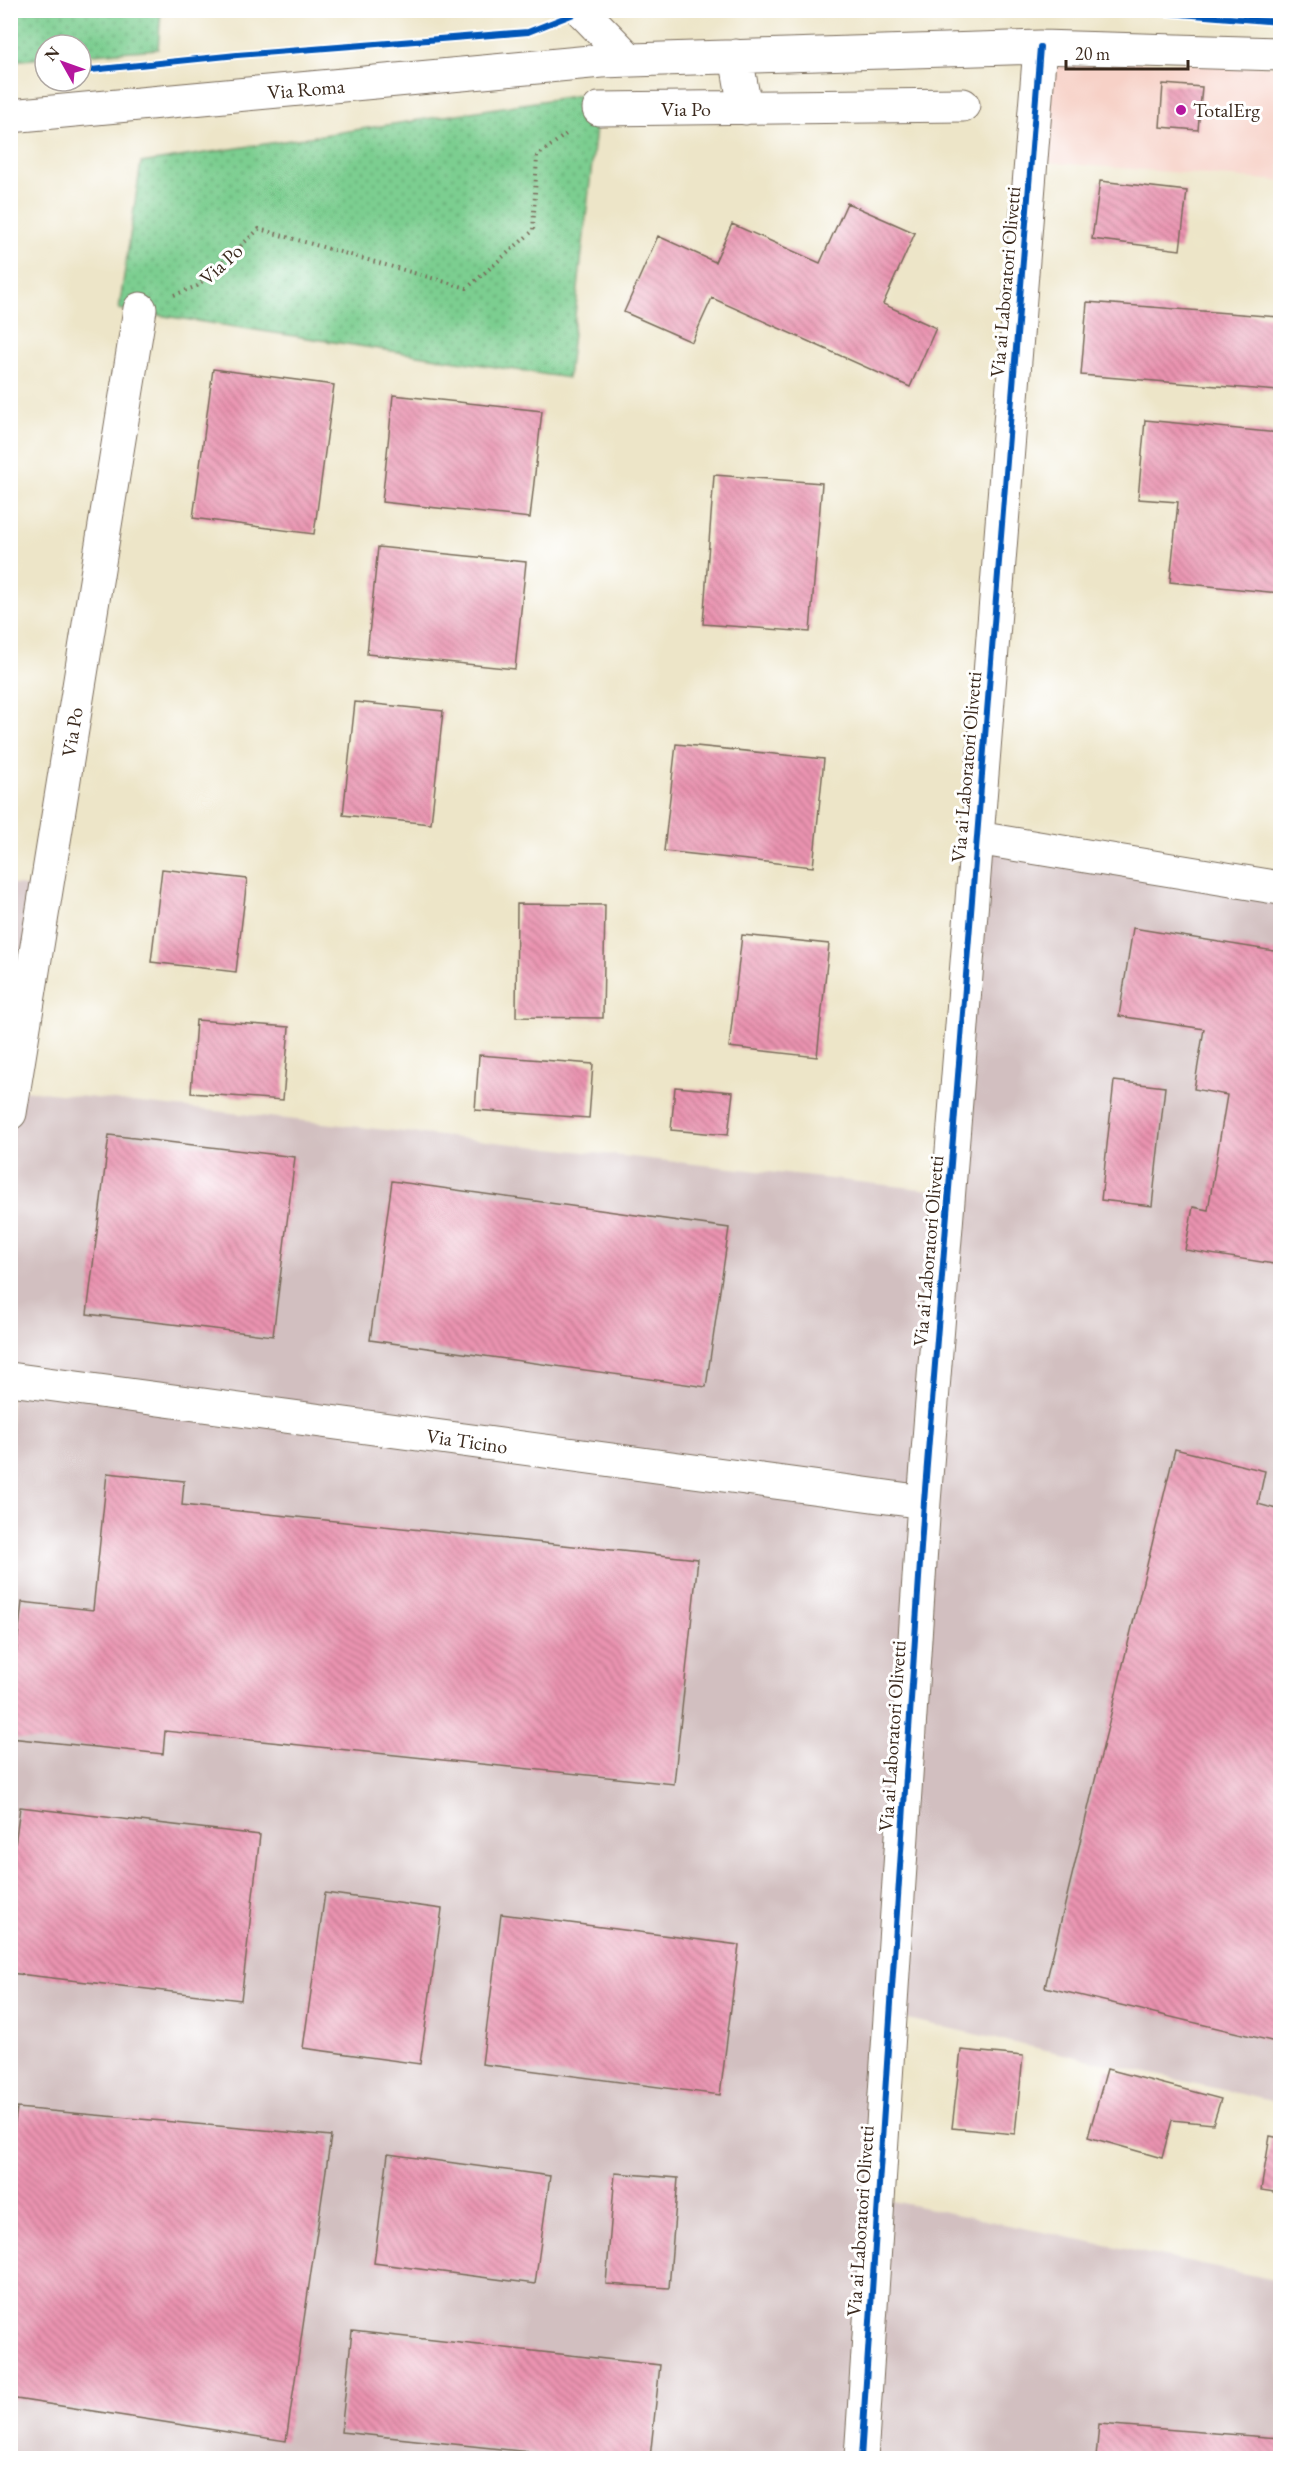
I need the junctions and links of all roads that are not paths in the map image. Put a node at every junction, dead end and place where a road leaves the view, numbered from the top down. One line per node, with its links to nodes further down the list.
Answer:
1 (581, 10): 5 (street)
2 (1041, 47): 3 (street, Via Roma); 4 (street, Via Roma); 11 (street, Via ai Laboratori Olivetti)
3 (1281, 54)
4 (736, 56): 5 (street, Via Roma); 7 (street)
5 (616, 61): 9 (street, Via Roma)
6 (963, 105): 7 (street, Via Po)
7 (745, 108): 8 (street, Via Po)
8 (599, 109)
9 (10, 116)
10 (140, 309): 13 (street, Via Po)
11 (977, 838): 12 (street); 15 (street, Via ai Laboratori Olivetti)
12 (1281, 888)
13 (10, 1113)
14 (10, 1380): 15 (street, Via Ticino)
15 (924, 1502): 16 (street, Via ai Laboratori Olivetti)
16 (861, 2458)

